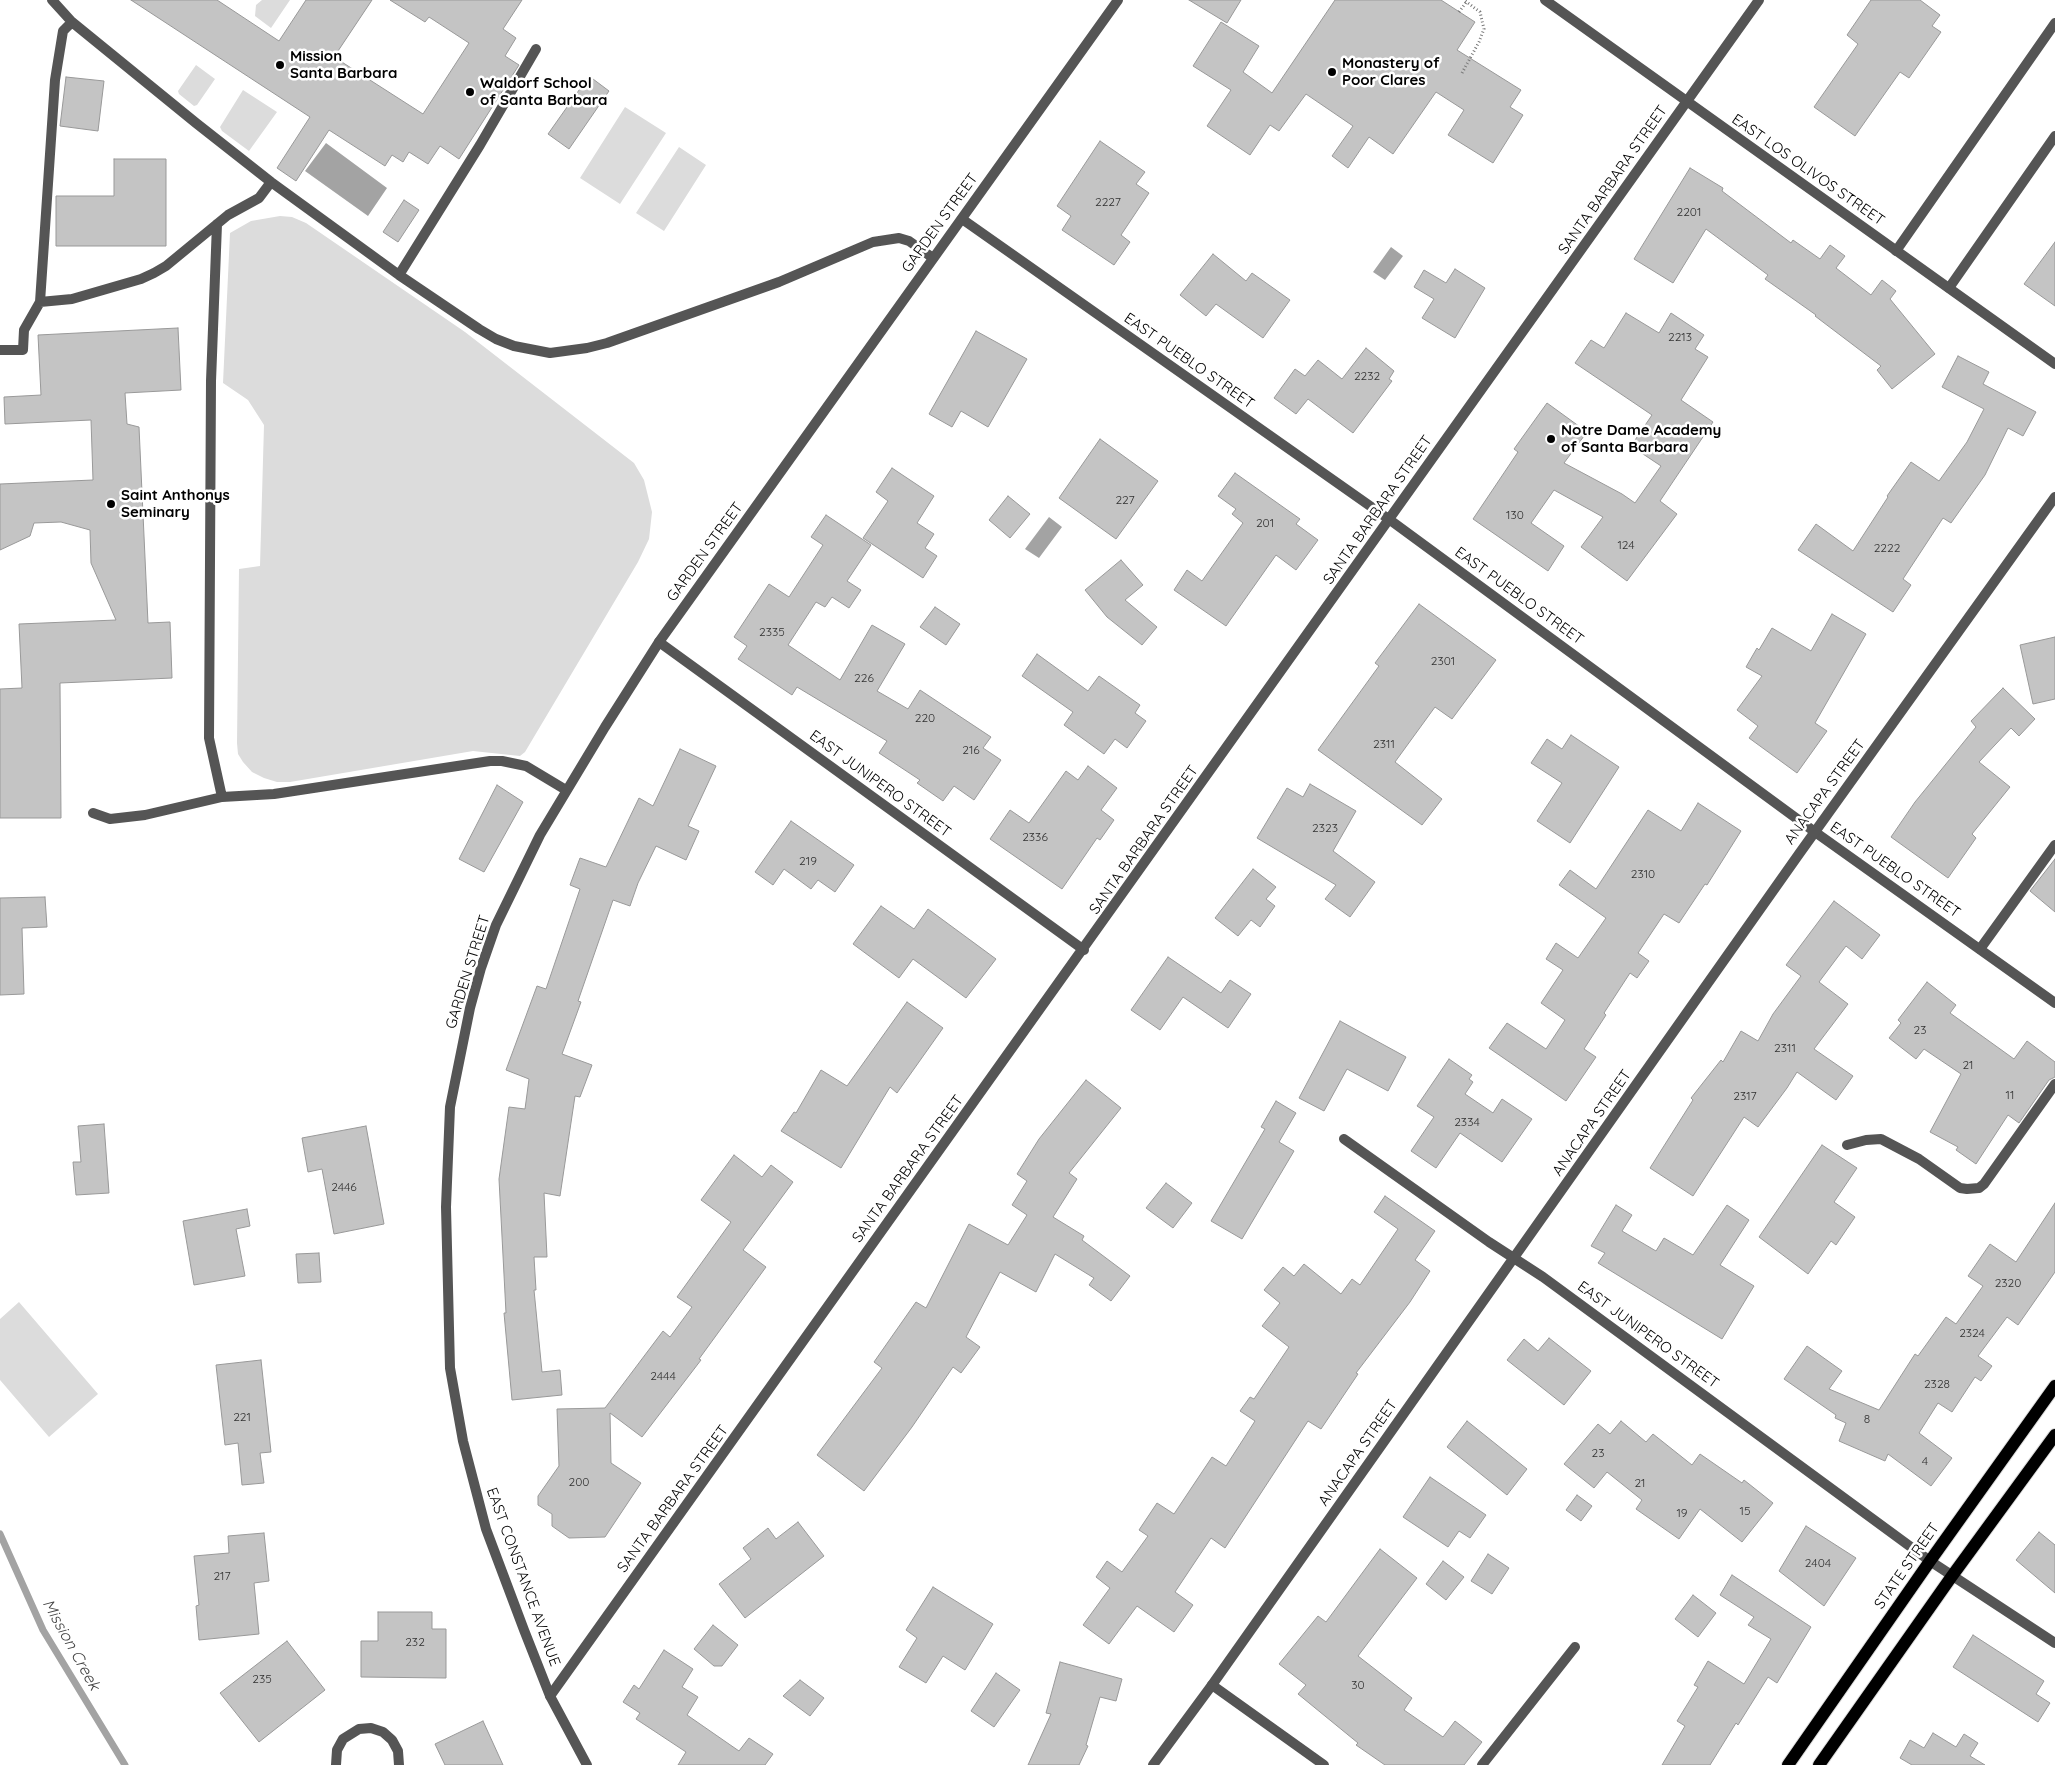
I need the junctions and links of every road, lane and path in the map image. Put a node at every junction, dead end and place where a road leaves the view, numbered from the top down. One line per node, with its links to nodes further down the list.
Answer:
1 (52, 0): 7 (street)
2 (1118, 0): 14 (street, GARDEN STREET)
3 (1545, 0): 11 (street, EAST LOS OLIVOS STREET)
4 (1759, 0): 11 (street, SANTA BARBARA STREET)
5 (1466, 1): 6 (path); 10 (path)
6 (1459, 12)
7 (72, 22): 13 (street); 20 (street)
8 (2055, 23): 16 (street)
9 (536, 49): 18 (street)
10 (1462, 73)
11 (1687, 102): 16 (street, EAST LOS OLIVOS STREET); 24 (street, SANTA BARBARA STREET)
12 (2055, 136): 19 (street)
13 (271, 182): 15 (street); 18 (street)
14 (962, 219): 17 (street, GARDEN STREET); 24 (street, EAST PUEBLO STREET)
15 (217, 224): 20 (street); 27 (street)
16 (1896, 251): 19 (street, EAST LOS OLIVOS STREET)
17 (933, 258): 18 (street); 25 (street, GARDEN STREET)
18 (399, 275)
19 (1949, 288): 22 (street, EAST LOS OLIVOS STREET)
20 (40, 302): 21 (street)
21 (0, 350)
22 (2055, 364)
23 (2055, 497): 29 (street, ANACAPA STREET)
24 (1390, 520): 29 (street, EAST PUEBLO STREET); 32 (street, SANTA BARBARA STREET)
25 (659, 642): 26 (street, GARDEN STREET); 32 (street, EAST JUNIPERO STREET)
26 (566, 790): 27 (street); 37 (street, GARDEN STREET)
27 (222, 797): 28 (street)
28 (93, 813)
29 (1815, 832): 31 (street, EAST PUEBLO STREET); 38 (street, ANACAPA STREET)
30 (2055, 845): 31 (street)
31 (1980, 949): 33 (street, EAST PUEBLO STREET)
32 (1084, 950): 46 (street, SANTA BARBARA STREET)
33 (2055, 1003)
34 (2055, 1084): 36 (street)
35 (1344, 1139): 38 (street, EAST JUNIPERO STREET)
36 (1847, 1145)
37 (447, 1182): 46 (street, EAST CONSTANCE AVENUE)
38 (1515, 1258): 41 (street, EAST JUNIPERO STREET); 45 (street, ANACAPA STREET)
39 (2055, 1386): 41 (main road, STATE STREET)
40 (2055, 1434): 42 (main road)
41 (1930, 1561): 42 (street, EAST JUNIPERO STREET); 53 (main road, STATE STREET)
42 (1952, 1576): 43 (street, EAST JUNIPERO STREET); 54 (main road)
43 (2055, 1643)
44 (1576, 1647): 52 (street)
45 (1212, 1685): 50 (street, ANACAPA STREET); 51 (street)
46 (550, 1696): 49 (street, EAST CONSTANCE AVENUE)
47 (336, 1765): 48 (street)
48 (399, 1765)
49 (587, 1765)
50 (1153, 1765)
51 (1324, 1765)
52 (1482, 1765)
53 (1788, 1765)
54 (1820, 1765)

